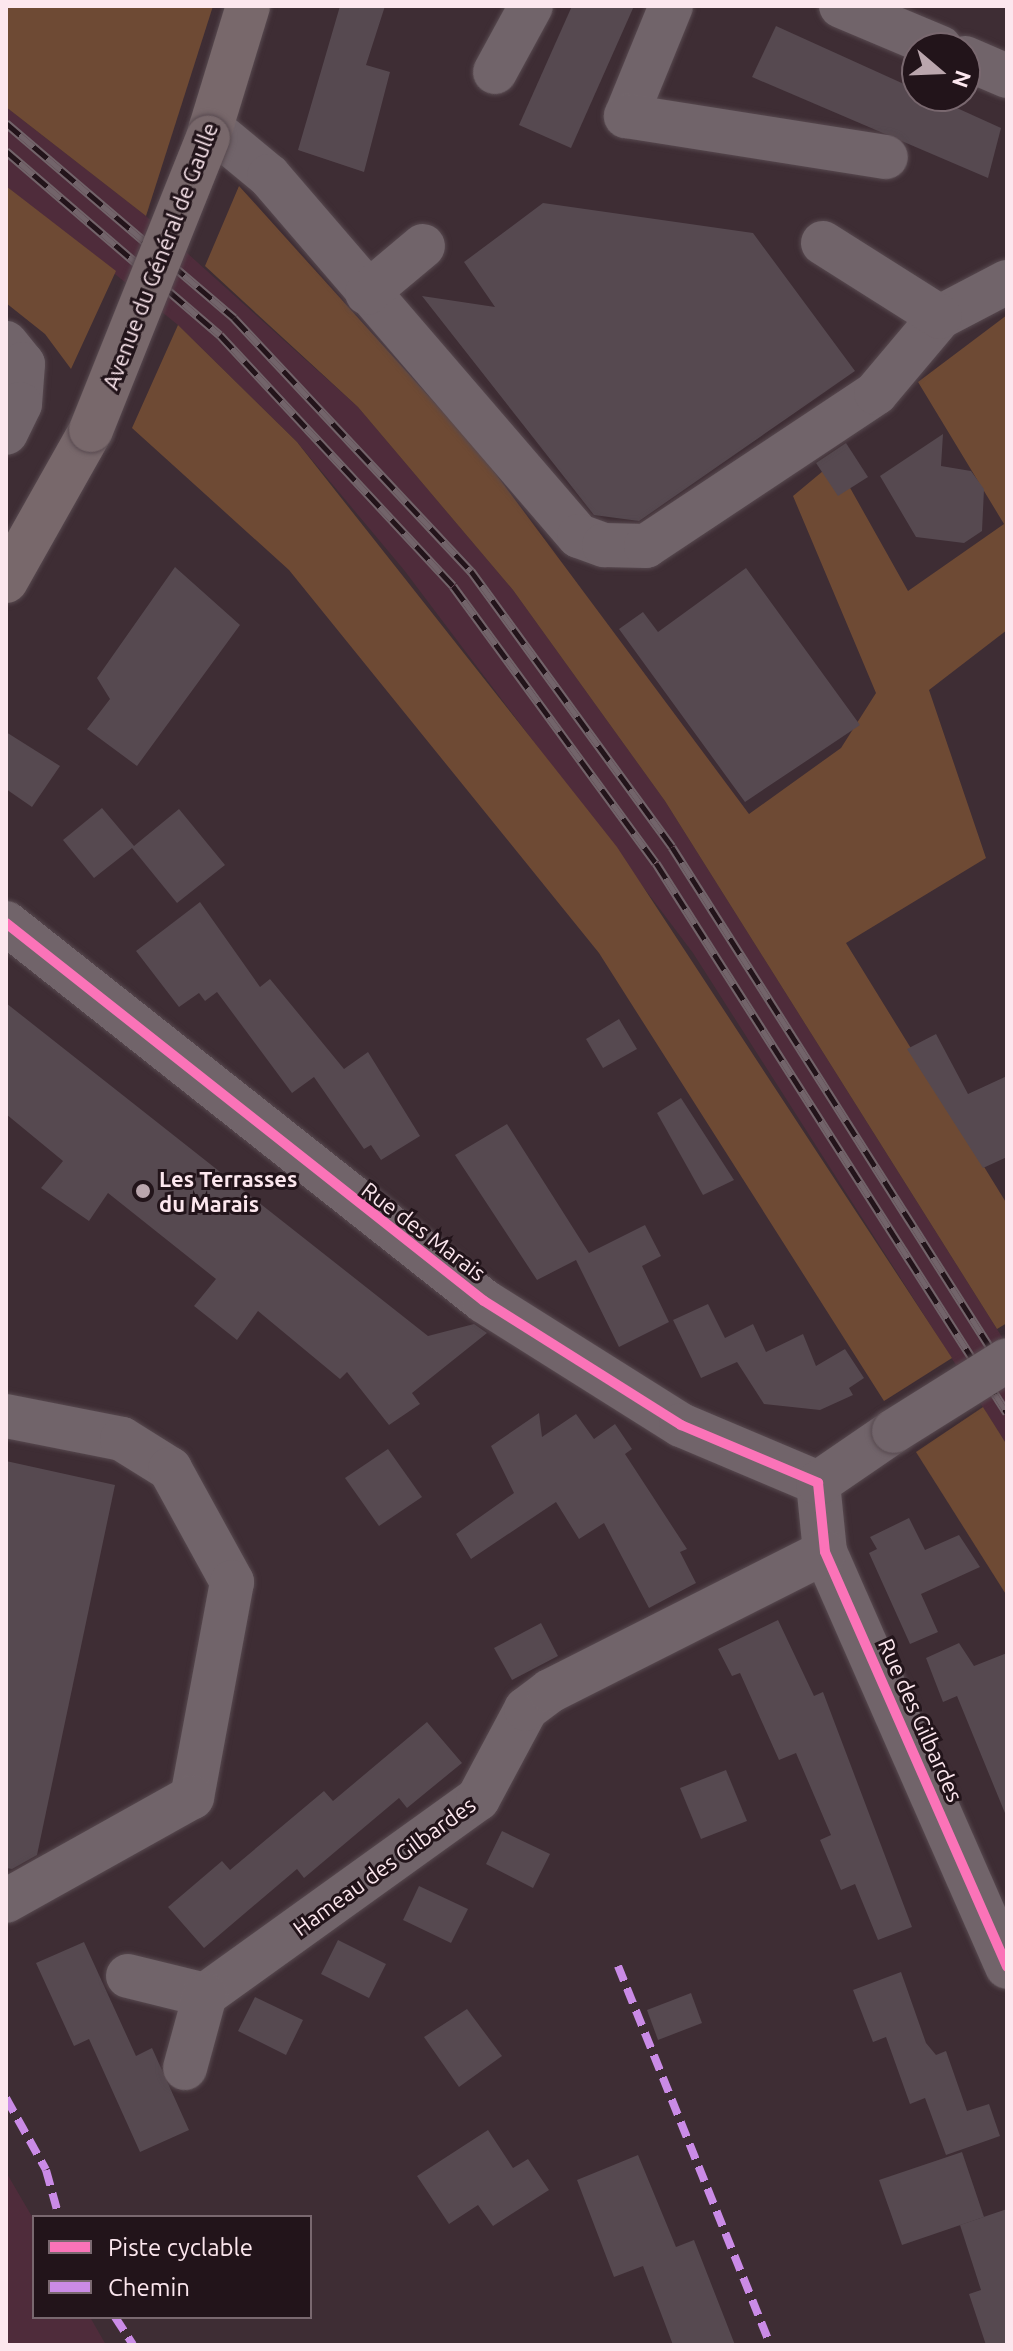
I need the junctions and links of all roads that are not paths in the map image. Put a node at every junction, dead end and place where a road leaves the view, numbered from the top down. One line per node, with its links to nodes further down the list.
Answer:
1 (248, 6): 9 (main road, Avenue du Général de Gaulle)
2 (531, 6): 7 (street)
3 (671, 6): 10 (street)
4 (841, 6): 5 (street)
5 (903, 32)
6 (981, 65): 8 (street)
7 (495, 72)
8 (1007, 76)
9 (209, 132): 14 (street); 18 (main road, Avenue du Général de Gaulle, bridge)
10 (886, 157)
11 (823, 243): 15 (street)
12 (423, 246): 14 (street)
13 (1007, 282): 15 (street)
14 (367, 293): 15 (street)
15 (940, 317)
16 (6, 343): 17 (street)
17 (6, 433)
18 (6, 581)
19 (6, 923): 22 (street, Rue des Marais)
20 (1007, 1360): 22 (street, bridge)
21 (6, 1416): 24 (street)
22 (818, 1483): 23 (street, Rue des Gilbardes)
23 (825, 1552): 25 (street, Rue des Gilbardes); 27 (street, Hameau des Gilbardes)
24 (6, 1901)
25 (1007, 1967)
26 (128, 1976): 27 (street)
27 (205, 1995): 28 (street)
28 (185, 2068)

